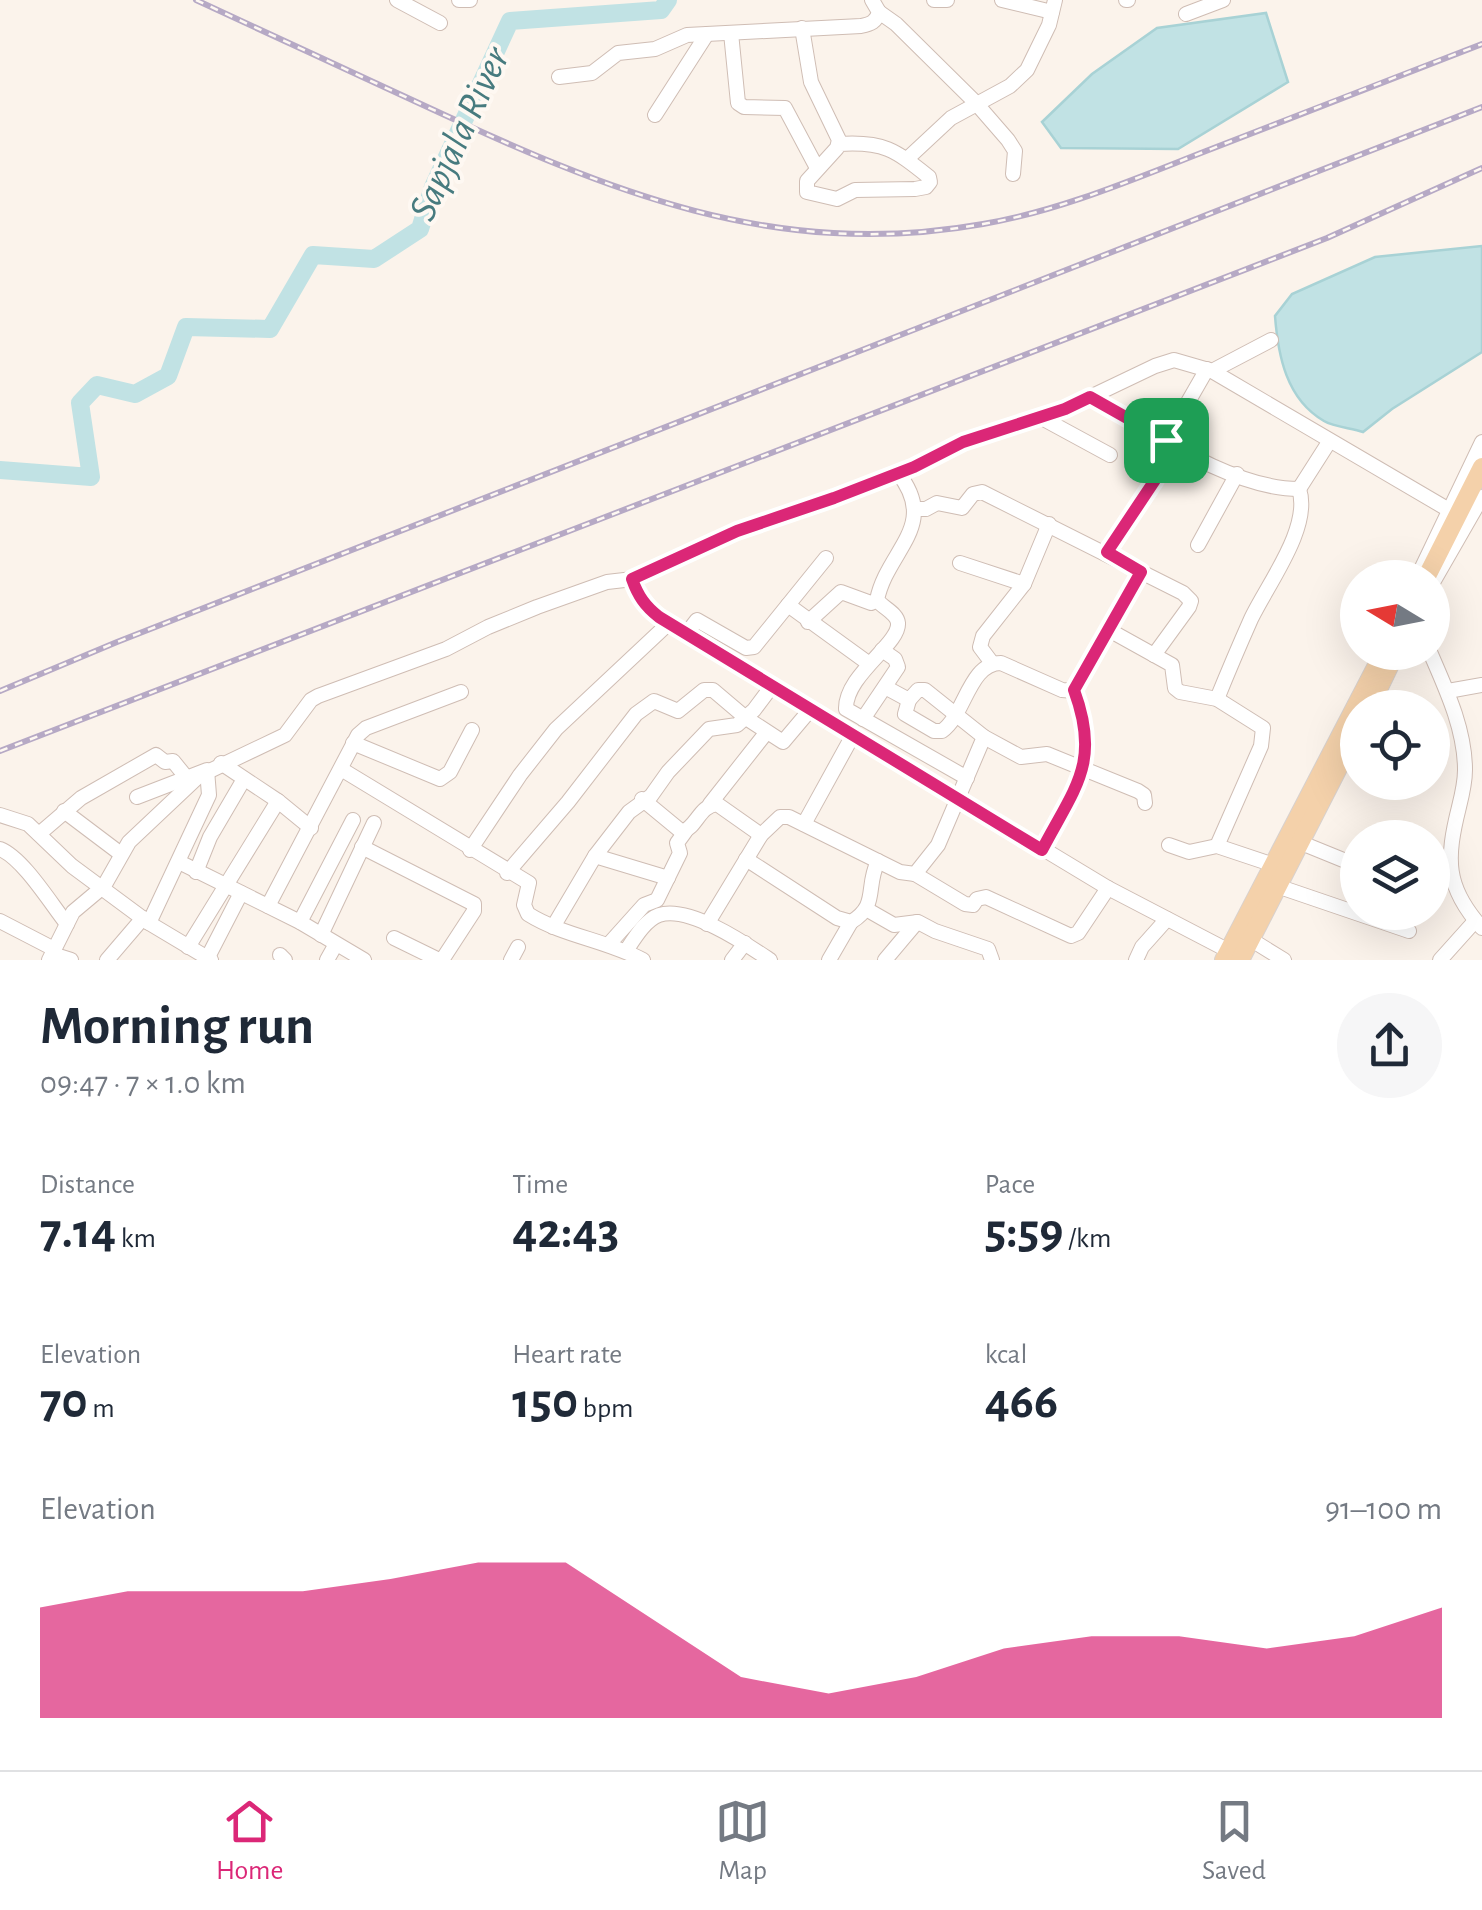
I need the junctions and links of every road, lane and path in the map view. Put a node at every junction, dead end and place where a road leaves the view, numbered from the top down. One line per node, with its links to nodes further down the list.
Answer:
1 (397, 0): 11 (street)
2 (459, 0): 3 (street)
3 (470, 0)
4 (934, 0): 5 (street)
5 (947, 0)
6 (1002, 0): 9 (street)
7 (1223, 0): 10 (street)
8 (875, 6): 12 (street); 16 (street)
9 (1053, 6): 16 (street)
10 (1186, 14)
11 (440, 23)
12 (802, 28): 13 (street); 18 (street)
13 (732, 33): 14 (street); 20 (street)
14 (707, 34): 15 (street); 17 (street)
15 (559, 76)
16 (976, 102): 19 (street); 21 (street)
17 (655, 115)
18 (839, 144): 19 (street); 20 (street)
19 (907, 159): 20 (street)
20 (817, 168)
21 (1012, 174)
22 (1271, 340): 23 (street)
23 (1210, 370): 24 (street); 26 (street); 27 (street)
24 (1090, 397): 25 (street); 26 (street)
25 (1040, 418): 29 (street); 31 (street)
26 (1166, 440): 32 (street); 40 (street)
27 (1329, 442): 33 (street); 36 (street)
28 (1482, 442): 36 (street)
29 (1110, 456)
30 (1482, 467): 43 (main road)
31 (898, 472): 35 (street); 47 (street)
32 (1237, 474): 33 (street); 39 (street)
33 (1299, 489): 68 (street)
34 (1482, 498): 37 (street)
35 (915, 509): 38 (street); 49 (street)
36 (1449, 510): 42 (street)
37 (1478, 517): 44 (street)
38 (1049, 524): 40 (street); 48 (street)
39 (1198, 545)
40 (1107, 552): 46 (street)
41 (826, 558): 50 (street)
42 (1432, 560)
43 (1435, 560)
44 (1441, 560)
45 (960, 563): 48 (street)
46 (1141, 572): 53 (street); 56 (street)
47 (632, 579): 52 (street); 79 (street)
48 (1024, 584): 58 (street)
49 (878, 600): 51 (street); 55 (street)
50 (788, 605): 51 (street); 54 (street)
51 (808, 622): 57 (street)
52 (669, 623): 54 (street); 104 (street)
53 (1109, 630): 56 (street); 63 (street)
54 (687, 633): 61 (street)
55 (882, 650): 57 (street); 62 (street)
56 (1154, 654): 68 (street)
57 (868, 663): 72 (street)
58 (992, 664): 63 (street); 70 (street)
59 (1375, 670): 113 (main road)
60 (1482, 685): 64 (street)
61 (772, 686): 69 (street); 71 (street)
62 (885, 687): 67 (street); 72 (street)
63 (1074, 690): 81 (street)
64 (1450, 691)
65 (461, 692): 77 (street)
66 (1450, 699): 108 (street)
67 (909, 700): 70 (street); 70 (street)
68 (1217, 700): 101 (street)
69 (810, 710): 74 (street); 75 (street)
70 (957, 714): 76 (street)
71 (746, 718): 74 (street); 86 (street); 116 (street)
72 (864, 719): 84 (street)
73 (472, 730): 77 (street)
74 (766, 733): 89 (street)
75 (852, 735): 84 (street); 94 (street)
76 (984, 737): 81 (street); 84 (street)
77 (353, 743): 80 (street)
78 (1340, 764): 99 (main road)
79 (214, 767): 82 (street); 83 (street); 106 (street); 111 (street)
80 (341, 770): 95 (street); 104 (street)
81 (1082, 770): 88 (street); 105 (street)
82 (186, 777): 85 (street); 90 (street)
83 (244, 780): 87 (street); 115 (street)
84 (962, 786): 105 (street); 117 (street)
85 (137, 797)
86 (642, 800): 96 (street); 107 (street)
87 (278, 801): 95 (street); 121 (street)
88 (1146, 803)
89 (710, 804): 96 (street); 98 (street)
90 (64, 811): 97 (street); 106 (street)
91 (0, 815): 97 (street)
92 (353, 820): 129 (street)
93 (374, 824): 102 (street)
94 (804, 824): 98 (street); 112 (street)
95 (311, 828): 124 (street)
96 (686, 832): 118 (street)
97 (39, 834): 119 (street)
98 (762, 835): 109 (street)
99 (1300, 842): 110 (street); 120 (main road)
100 (1169, 846): 101 (street)
101 (1217, 846): 113 (street)
102 (362, 847): 137 (street); 152 (street)
103 (0, 849): 132 (street)
104 (470, 850): 116 (street)
105 (1042, 850): 122 (street)
106 (121, 854): 119 (street)
107 (595, 856): 118 (street); 135 (street)
108 (1450, 858)
109 (746, 859): 130 (street); 133 (street)
110 (1340, 859)
111 (179, 862): 115 (street); 128 (street)
112 (878, 862): 117 (street); 125 (street)
113 (1274, 864): 146 (main road)
114 (1450, 867): 134 (street)
115 (196, 872): 121 (street)
116 (507, 873): 135 (street)
117 (915, 874): 122 (street)
118 (668, 878): 142 (street)
119 (104, 886): 128 (street); 132 (street)
120 (1277, 886): 136 (street); 139 (main road)
121 (226, 887): 123 (street); 143 (street)
122 (1108, 888): 126 (street)
123 (241, 893): 124 (street); 147 (street)
124 (268, 906): 129 (street)
125 (866, 909): 130 (street); 131 (street)
126 (1168, 919): 146 (street); 159 (street)
127 (0, 921): 145 (street)
128 (146, 921): 143 (street); 149 (street)
129 (300, 922): 137 (street)
130 (851, 922): 156 (street)
131 (918, 922): 157 (street); 158 (street)
132 (67, 924): 145 (street)
133 (707, 924): 140 (street); 144 (street)
134 (1479, 924): 161 (street)
135 (553, 926): 142 (street)
136 (1410, 931)
137 (321, 935): 141 (street)
138 (394, 938): 152 (street)
139 (1250, 940): 146 (main road); 160 (street)
140 (745, 943): 154 (street); 155 (street)
141 (336, 944): 150 (street); 151 (street)
142 (609, 944): 144 (street)
143 (188, 946): 147 (street)
144 (626, 950): 153 (street)
145 (52, 954): 148 (street)
146 (1235, 958)
147 (209, 959)
148 (72, 960)
149 (106, 960)
150 (328, 960)
151 (364, 960)
152 (440, 960)
153 (643, 960)
154 (732, 960)
155 (770, 960)
156 (829, 960)
157 (885, 960)
158 (992, 960)
159 (1136, 960)
160 (1284, 960)
161 (1440, 960)

